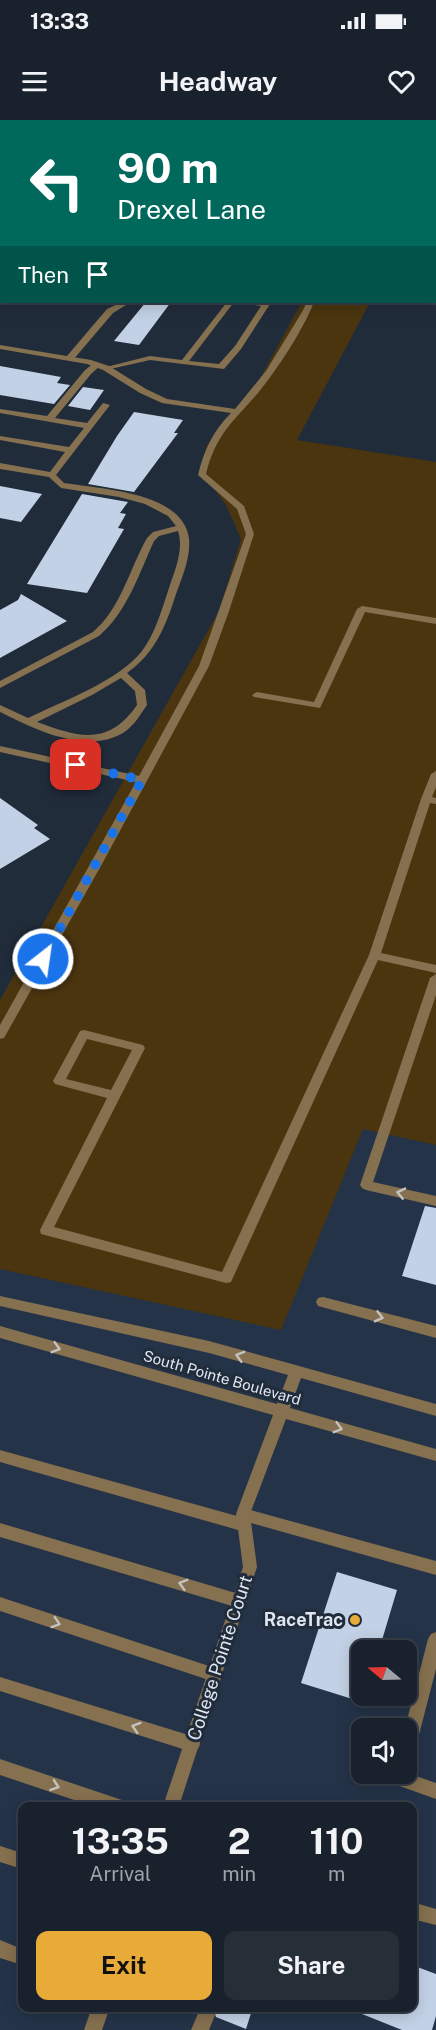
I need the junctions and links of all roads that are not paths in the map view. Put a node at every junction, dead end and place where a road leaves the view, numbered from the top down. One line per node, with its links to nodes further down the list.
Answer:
1 (125, 303): 6 (street)
2 (229, 303): 7 (street)
3 (258, 303): 7 (street)
4 (310, 303): 11 (street)
5 (0, 347): 6 (street)
6 (70, 358): 8 (street)
7 (183, 363): 8 (street)
8 (102, 367): 11 (street); 12 (street)
9 (106, 405): 13 (street)
10 (0, 411): 12 (street)
11 (235, 411): 27 (street)
12 (49, 419): 13 (street)
13 (89, 426): 15 (street)
14 (0, 438): 15 (street)
15 (70, 450): 17 (street)
16 (0, 466): 17 (street)
17 (52, 475): 18 (street)
18 (182, 527): 20 (street); 21 (street)
19 (436, 621): 22 (street)
20 (121, 673): 24 (street); 24 (street)
21 (0, 685)
22 (257, 695)
23 (0, 708): 24 (street)
24 (28, 722)
25 (0, 749): 27 (street)
26 (436, 774): 28 (street)
27 (142, 780): 32 (street)
28 (431, 800): 29 (street)
29 (375, 955): 30 (street); 33 (street)
30 (436, 969)
31 (436, 978): 34 (street, one-way to 31)
32 (0, 1035)
33 (116, 1095): 33 (street)
34 (436, 1201)
35 (323, 1302): 38 (street, one-way to 38)
36 (2, 1304): 39 (street, South Pointe Boulevard, one-way to 36)
37 (0, 1332): 41 (street, South Pointe Boulevard, one-way to 41)
38 (436, 1332)
39 (296, 1372): 40 (street, South Pointe Boulevard); 41 (street, College Pointe Court)
40 (436, 1410)
41 (282, 1412): 42 (street, South Pointe Boulevard, one-way to 42); 44 (street, College Pointe Court)
42 (436, 1455)
43 (0, 1456): 44 (street)
44 (244, 1519): 46 (street); 47 (street, College Pointe Court)
45 (0, 1530): 47 (street, one-way to 45)
46 (436, 1568)
47 (239, 1600): 50 (street, College Pointe Court)
48 (0, 1604): 50 (street, one-way to 50)
49 (436, 1639): 52 (street)
50 (214, 1675): 53 (street, College Pointe Court)
51 (0, 1684): 53 (street, one-way to 51)
52 (415, 1718)
53 (192, 1744): 58 (street, College Pointe Court)
54 (0, 1767): 57 (street, one-way to 57)
55 (415, 1784): 56 (street)
56 (436, 1791)
57 (104, 1802)
58 (172, 1802)
59 (0, 1854): 60 (street)
60 (18, 1861)
61 (417, 1911): 62 (street)
62 (436, 1917)
63 (0, 1950): 64 (street)
64 (18, 1956)
65 (99, 2012): 66 (street)
66 (93, 2030)

